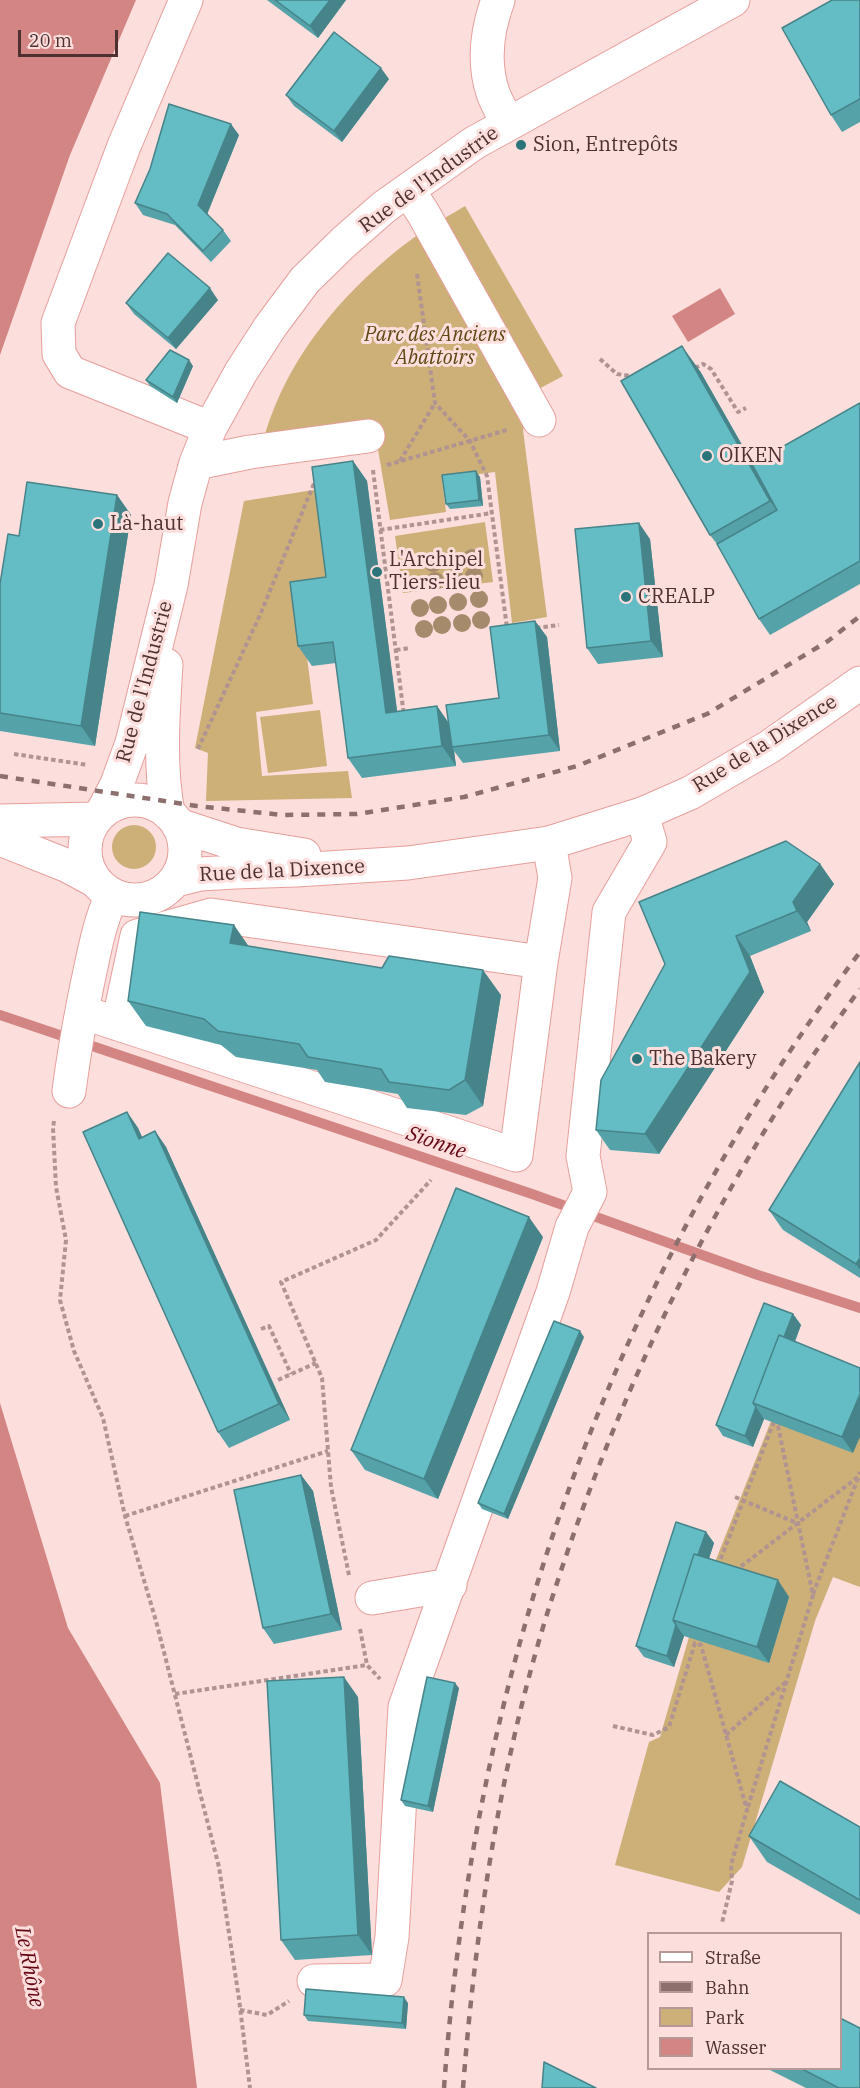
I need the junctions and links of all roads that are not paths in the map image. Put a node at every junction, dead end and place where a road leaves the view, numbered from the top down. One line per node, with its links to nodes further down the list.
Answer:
1 (186, 0): 7 (street)
2 (498, 0): 4 (street)
3 (733, 0): 4 (street, Rue de l'Industrie)
4 (508, 123): 5 (street, Rue de l'Industrie)
5 (408, 190): 6 (street); 7 (street, Rue de l'Industrie)
6 (539, 420)
7 (210, 428): 9 (street, Rue de l'Industrie)
8 (368, 436): 9 (street)
9 (196, 463): 10 (street, Rue de l'Industrie)
10 (171, 585): 13 (street, Rue de l'Industrie); 14 (street, Rue de l'Industrie)
11 (860, 683): 12 (street, Rue de la Dixence)
12 (642, 814): 17 (street, Rue de la Dixence); 25 (street)
13 (99, 815): 14 (street); 15 (street); 20 (street)
14 (173, 819): 18 (street, Rue de la Dixence); 19 (street)
15 (0, 821)
16 (0, 839): 20 (street)
17 (549, 843): 18 (street, Rue de la Dixence); 21 (street)
18 (389, 865): 19 (street, Rue de la Dixence)
19 (176, 880): 20 (street)
20 (103, 888): 22 (street)
21 (541, 962): 23 (street); 23 (street)
22 (80, 1019): 23 (street); 24 (street)
23 (118, 1024)
24 (71, 1076)
25 (450, 1585): 26 (street); 27 (street)
26 (360, 1598)
27 (314, 1981)

